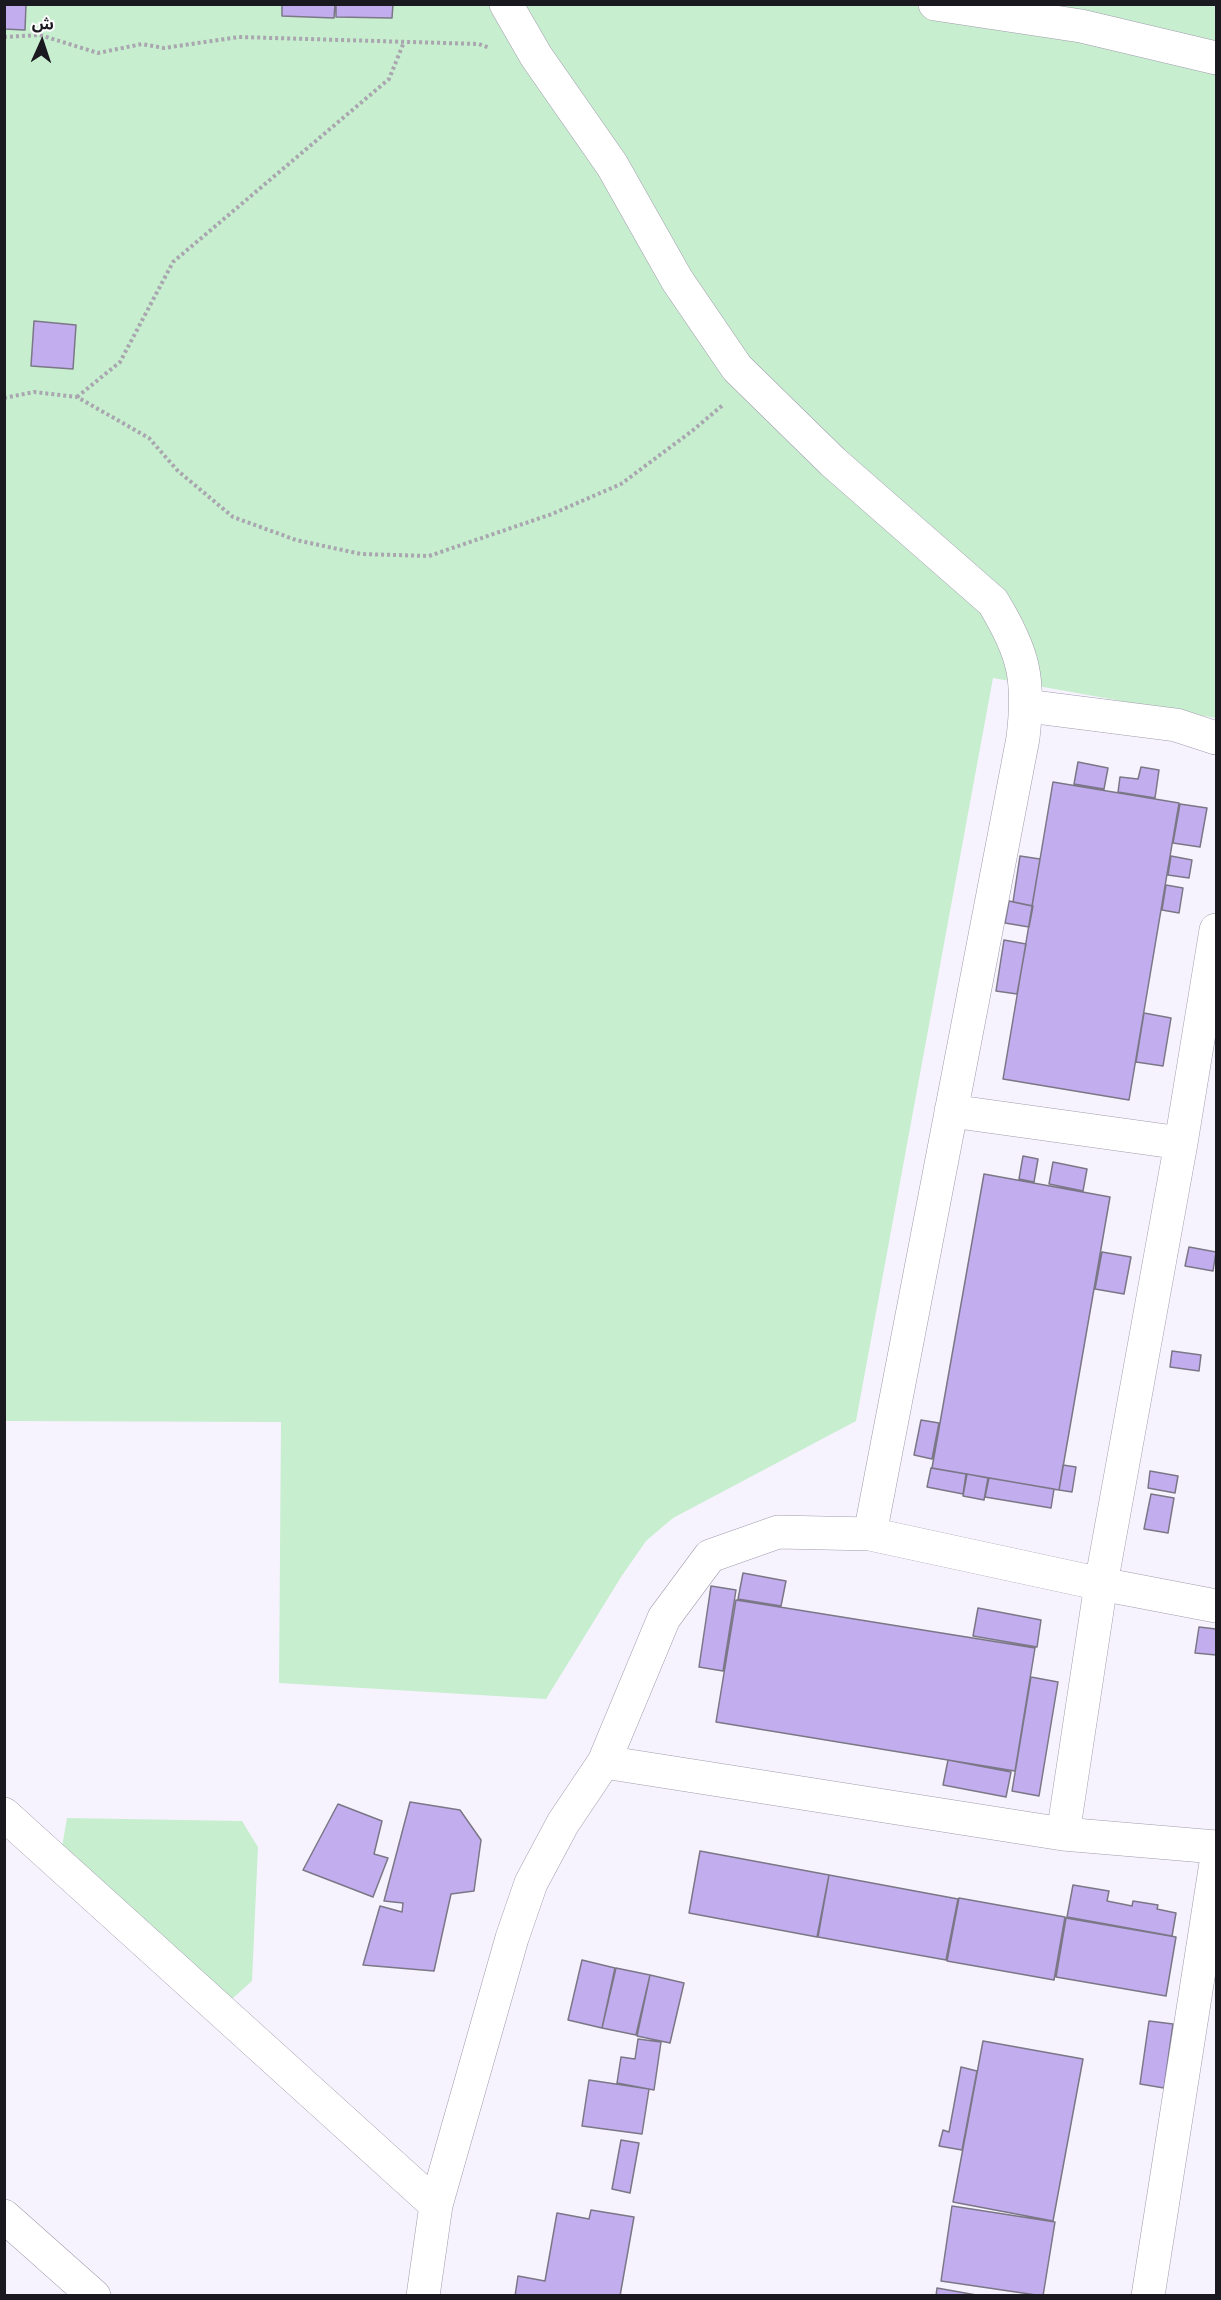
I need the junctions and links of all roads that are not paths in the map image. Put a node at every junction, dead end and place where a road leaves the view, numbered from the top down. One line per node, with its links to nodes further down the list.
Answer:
1 (506, 4): 4 (street)
2 (935, 4): 3 (street)
3 (1216, 58)
4 (1027, 706): 5 (street); 7 (street)
5 (1216, 738)
6 (1216, 930): 8 (street)
7 (951, 1111): 8 (street); 9 (street)
8 (1181, 1143): 10 (street)
9 (870, 1534): 10 (street); 12 (street)
10 (1101, 1584): 11 (street); 14 (street)
11 (1216, 1606)
12 (604, 1762): 14 (street); 17 (street)
13 (4, 1814): 17 (street)
14 (1063, 1834): 15 (street)
15 (1216, 1847)
16 (1216, 1863): 21 (street)
17 (436, 2205): 20 (street)
18 (4, 2216): 19 (street)
19 (94, 2295)
20 (423, 2295)
21 (1148, 2295)

